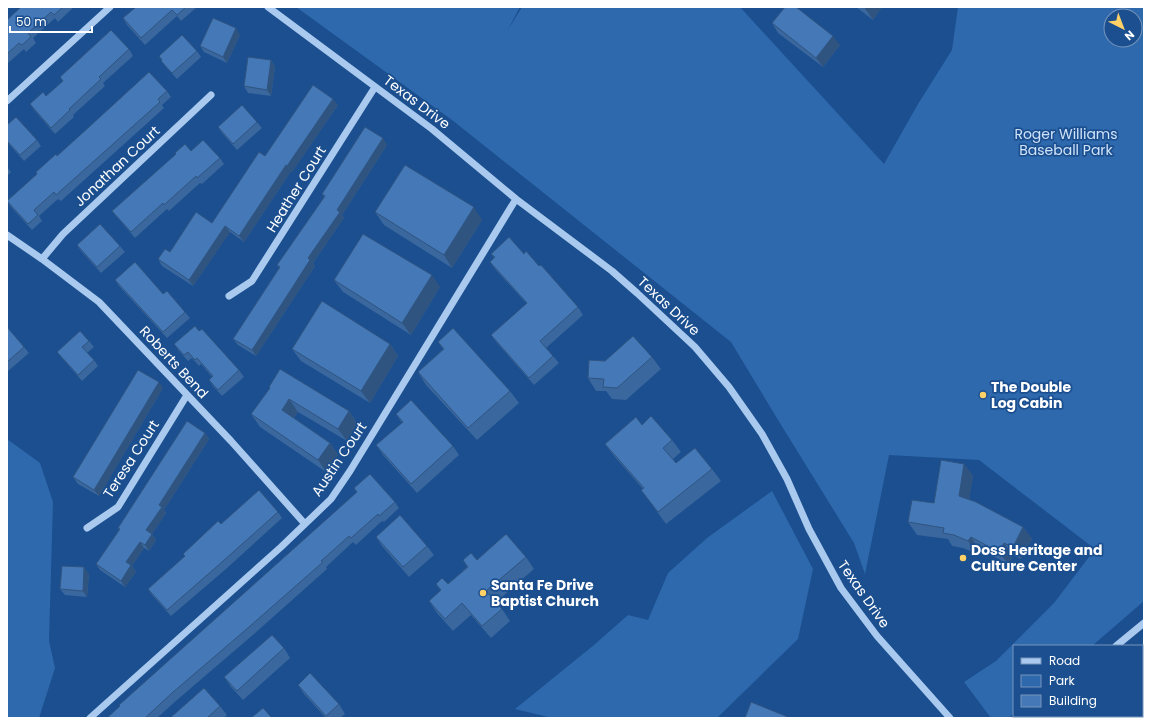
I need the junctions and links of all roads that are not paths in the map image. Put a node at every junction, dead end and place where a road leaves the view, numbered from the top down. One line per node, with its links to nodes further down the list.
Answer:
1 (110, 7): 5 (street)
2 (268, 7): 3 (street, Texas Drive)
3 (375, 87): 6 (street, Texas Drive); 9 (street, Heather Court)
4 (211, 95): 8 (street, Jonathan Court)
5 (7, 101)
6 (516, 199): 11 (street, Austin Court); 16 (street, Texas Drive)
7 (7, 235): 8 (street, Roberts Bend)
8 (42, 258): 10 (street, Roberts Bend)
9 (229, 296)
10 (187, 394): 11 (street, Roberts Bend); 12 (street, Teresa Court)
11 (305, 524): 15 (street, Austin Court)
12 (87, 528)
13 (1144, 623): 14 (street)
14 (1117, 645)
15 (90, 718)
16 (950, 718)

